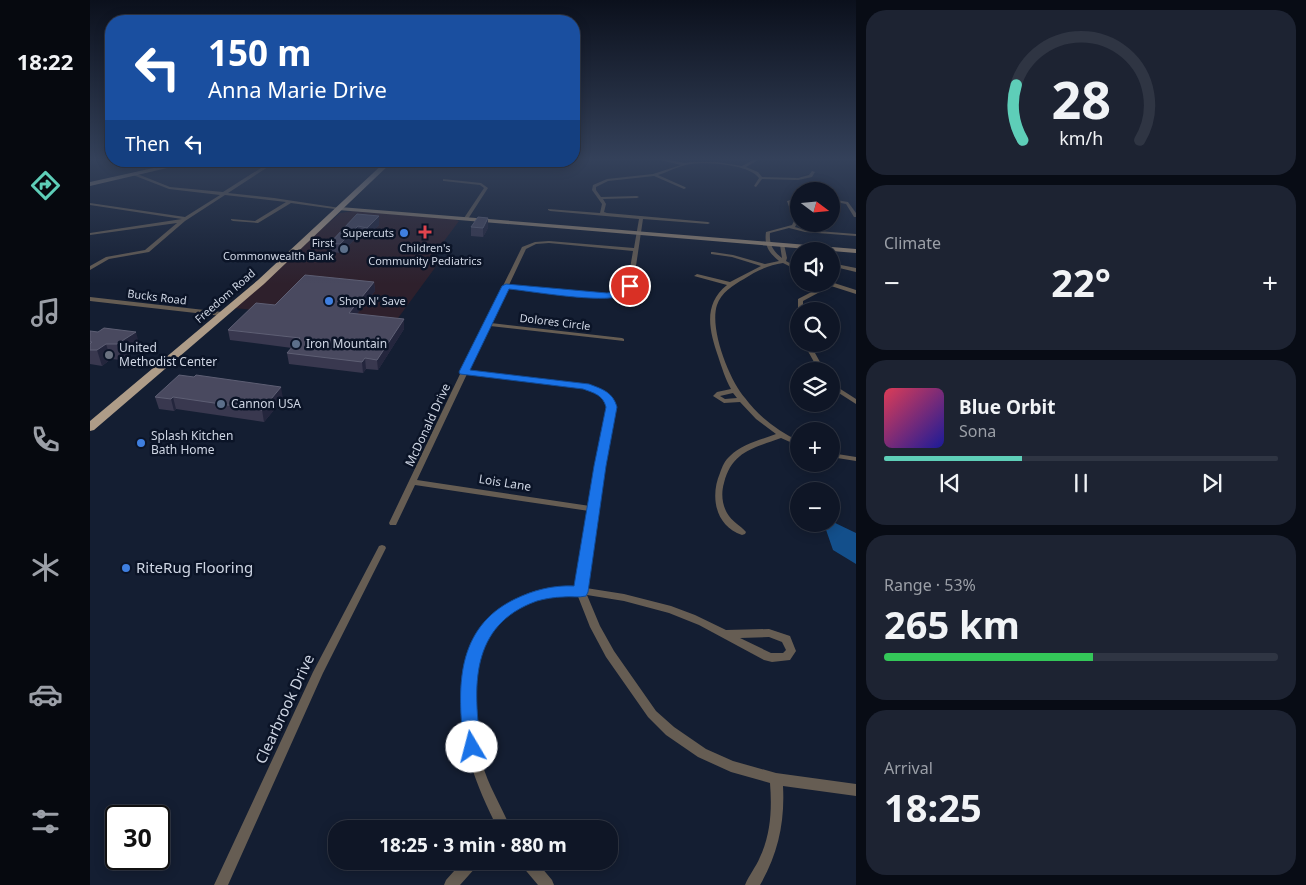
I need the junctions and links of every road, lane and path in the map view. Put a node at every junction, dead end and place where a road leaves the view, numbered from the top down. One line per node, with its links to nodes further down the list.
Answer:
1 (213, 201): 15 (street)
2 (283, 201): 6 (street)
3 (348, 201): 9 (main road, Freedom Road)
4 (477, 201): 13 (street)
5 (602, 201): 11 (street)
6 (289, 202): 9 (street); 16 (street)
7 (840, 202): 12 (street)
8 (90, 204): 15 (street)
9 (340, 209): 13 (street); 41 (main road, Freedom Road)
10 (550, 210): 11 (street)
11 (607, 215): 14 (street)
12 (856, 216)
13 (466, 218): 19 (street)
14 (641, 218): 17 (street); 19 (street)
15 (184, 220): 20 (street); 31 (street)
16 (234, 220)
17 (708, 223)
18 (789, 228): 21 (street); 22 (street)
19 (639, 233): 22 (street); 24 (street)
20 (90, 234)
21 (856, 235)
22 (769, 244): 23 (street); 27 (street)
23 (782, 245): 25 (street); 27 (street)
24 (635, 250): 35 (street, McDonald Drive); 35 (street)
25 (856, 251)
26 (714, 253): 28 (street)
27 (782, 262): 28 (street); 29 (street)
28 (766, 266): 34 (street)
29 (790, 266)
30 (840, 266): 32 (street)
31 (90, 268)
32 (856, 270)
33 (697, 276): 34 (street)
34 (730, 284): 46 (street)
35 (506, 286): 42 (street, McDonald Drive)
36 (840, 287): 38 (street)
37 (816, 292): 40 (street)
38 (856, 292)
39 (90, 299): 41 (street, Bucks Road)
40 (800, 302)
41 (222, 314): 44 (main road, Freedom Road)
42 (487, 324): 43 (street, Dolores Circle); 45 (street, McDonald Drive)
43 (622, 340)
44 (164, 366): 50 (main road, Freedom Road); 51 (main road, Freedom Road)
45 (464, 372): 56 (street, McDonald Drive); 57 (street)
46 (736, 390): 48 (street); 48 (street)
47 (840, 391): 49 (street)
48 (742, 400): 52 (street)
49 (856, 402)
50 (90, 427)
51 (90, 435)
52 (781, 435): 53 (street); 59 (street)
53 (790, 440)
54 (840, 456): 55 (street)
55 (856, 459)
56 (414, 482): 57 (street, Lois Lane); 58 (street, McDonald Drive)
57 (593, 509): 61 (street)
58 (393, 523)
59 (742, 532)
60 (382, 548): 68 (street, Clearbrook Drive)
61 (581, 592): 62 (street); 63 (street); 65 (street)
62 (722, 634): 62 (street)
63 (776, 779): 64 (street); 71 (street)
64 (856, 790)
65 (501, 820)
66 (464, 870): 69 (street)
67 (534, 870): 70 (street)
68 (221, 885)
69 (450, 885)
70 (547, 885)
71 (752, 885)

